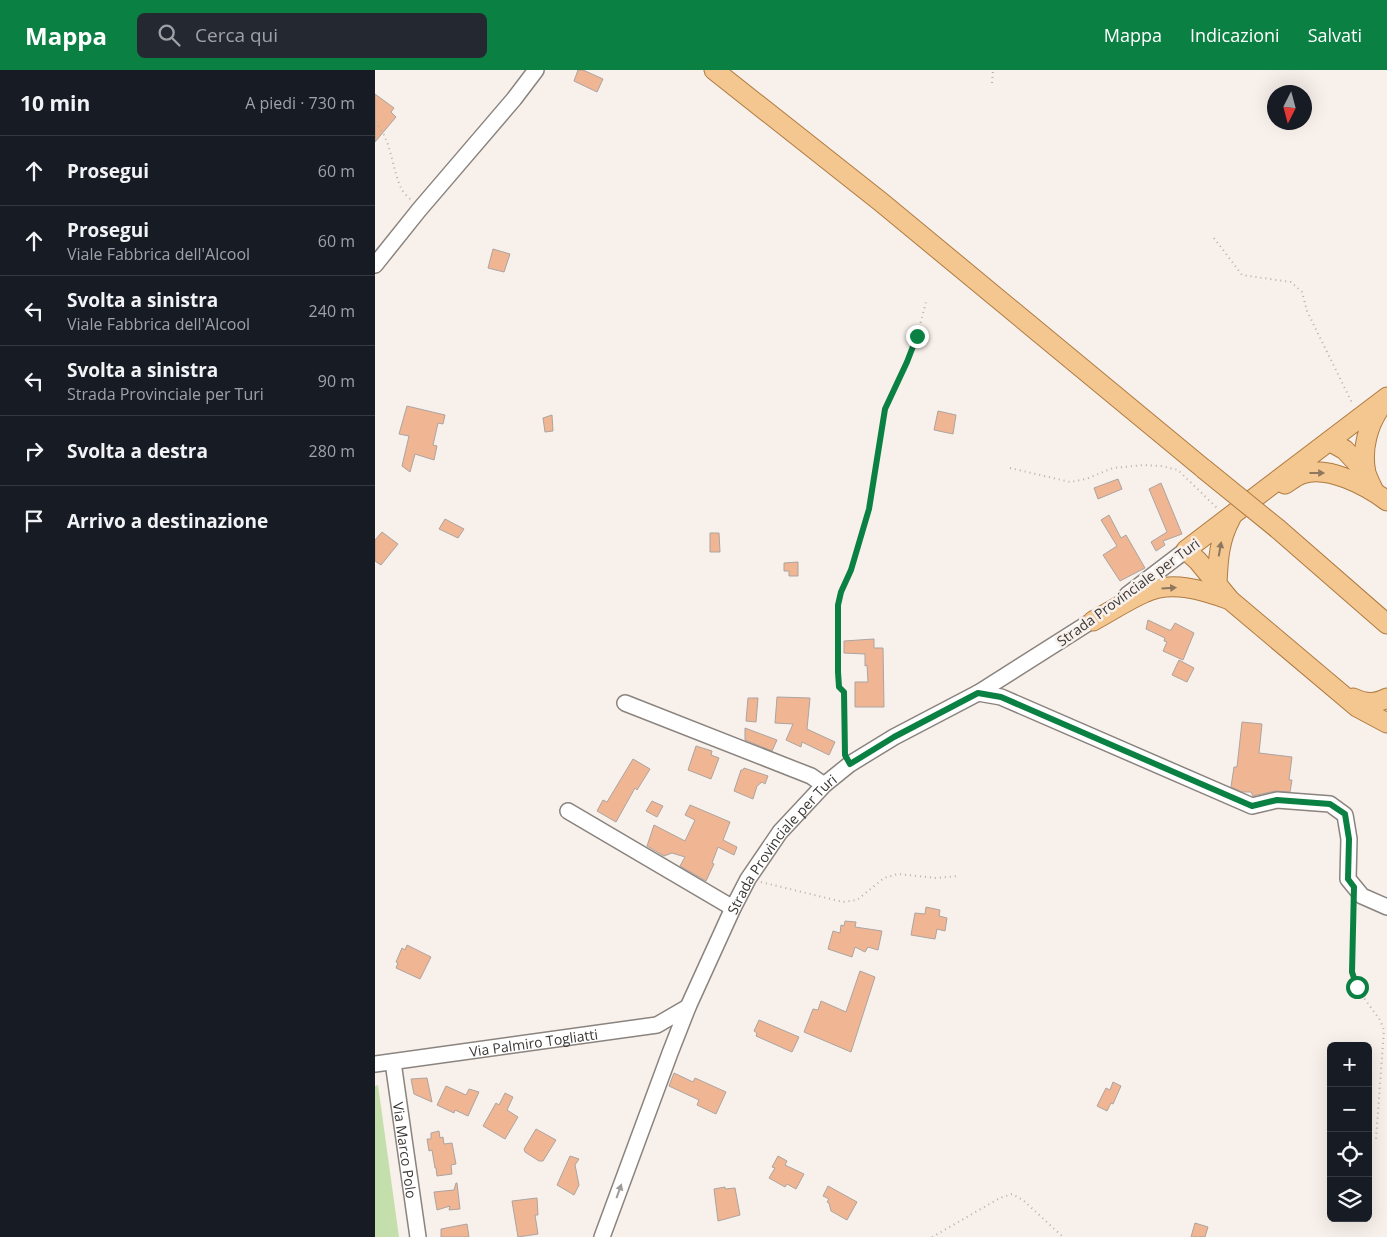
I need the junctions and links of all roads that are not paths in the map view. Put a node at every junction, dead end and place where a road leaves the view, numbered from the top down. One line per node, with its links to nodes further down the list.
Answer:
1 (537, 70): 3 (street)
2 (714, 70): 12 (main road, bridge)
3 (375, 265)
4 (1387, 397): 5 (main road, Strada Provinciale per Turi); 6 (main road)
5 (1329, 441): 6 (main road); 7 (main road); 9 (main road, Strada Provinciale per Turi)
6 (1366, 472): 8 (main road)
7 (1349, 480): 8 (main road); 9 (main road, one-way to 7)
8 (1380, 496)
9 (1234, 514): 10 (main road, Strada Provinciale per Turi); 11 (main road, one-way to 9)
10 (1186, 550): 11 (main road); 14 (street, Strada Provinciale per Turi)
11 (1211, 587): 14 (main road, one-way to 11); 18 (main road)
12 (1350, 591): 13 (main road); 15 (main road); 16 (main road)
13 (1387, 618)
14 (1093, 621): 17 (street, Strada Provinciale per Turi)
15 (1387, 624)
16 (1387, 633)
17 (978, 693): 22 (street, Strada Provinciale per Turi); 25 (street)
18 (1343, 694): 19 (main road); 21 (main road)
19 (1387, 698)
20 (625, 703): 22 (street)
21 (1387, 723)
22 (824, 785): 24 (street, Strada Provinciale per Turi)
23 (568, 811): 24 (street)
24 (733, 908): 26 (street, Strada Provinciale per Turi)
25 (1387, 908)
26 (688, 1008): 27 (street, Via Palmiro Togliatti); 28 (street, Strada Provinciale per Turi)
27 (657, 1026): 28 (street); 29 (street, Via Palmiro Togliatti)
28 (670, 1053): 32 (street, Strada Provinciale per Turi, one-way to 28)
29 (393, 1062): 30 (street, Via Palmiro Togliatti); 31 (street, Via Marco Polo)
30 (375, 1064)
31 (418, 1237)
32 (602, 1237)

